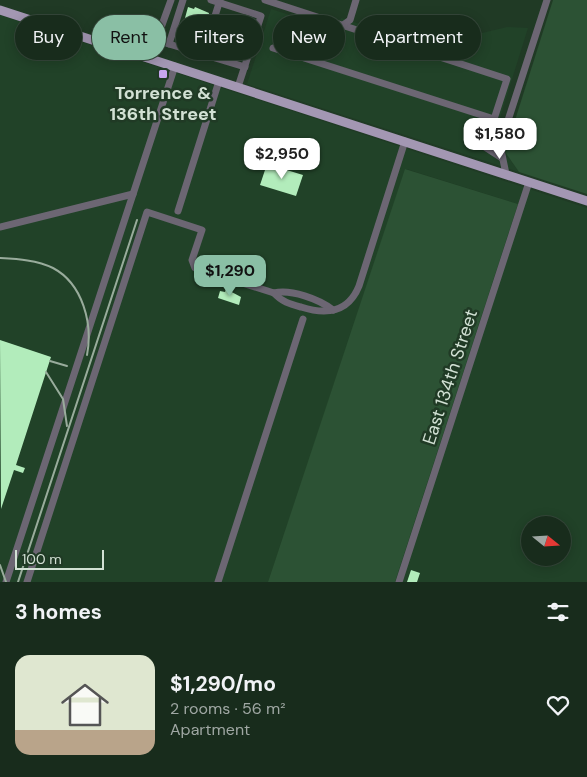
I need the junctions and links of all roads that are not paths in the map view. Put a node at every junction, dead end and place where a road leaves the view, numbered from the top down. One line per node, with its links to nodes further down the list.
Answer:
1 (171, 0): 9 (street)
2 (183, 0): 16 (street)
3 (211, 0): 7 (street)
4 (265, 0): 11 (street)
5 (356, 0): 12 (street)
6 (548, 0): 27 (street)
7 (220, 1): 10 (street); 22 (street)
8 (0, 10): 14 (main road)
9 (166, 15)
10 (216, 15)
11 (312, 15)
12 (345, 24)
13 (345, 26): 25 (street)
14 (92, 39)
15 (166, 43): 16 (street)
16 (169, 44): 17 (street)
17 (176, 46)
18 (156, 60): 21 (main road)
19 (222, 60): 22 (street)
20 (311, 60): 25 (street)
21 (175, 66): 23 (main road); 30 (street)
22 (244, 67): 24 (street)
23 (219, 81): 24 (main road); 32 (street)
24 (238, 87): 26 (main road)
25 (494, 119): 27 (street)
26 (405, 141): 28 (main road); 36 (street)
27 (502, 158): 28 (street)
28 (506, 174): 29 (main road)
29 (529, 182): 31 (main road); 38 (street, East 134th Street)
30 (133, 194): 33 (street); 35 (street)
31 (587, 201)
32 (178, 211)
33 (0, 227)
34 (303, 319): 37 (street)
35 (6, 582)
36 (26, 582)
37 (218, 582)
38 (399, 582)

